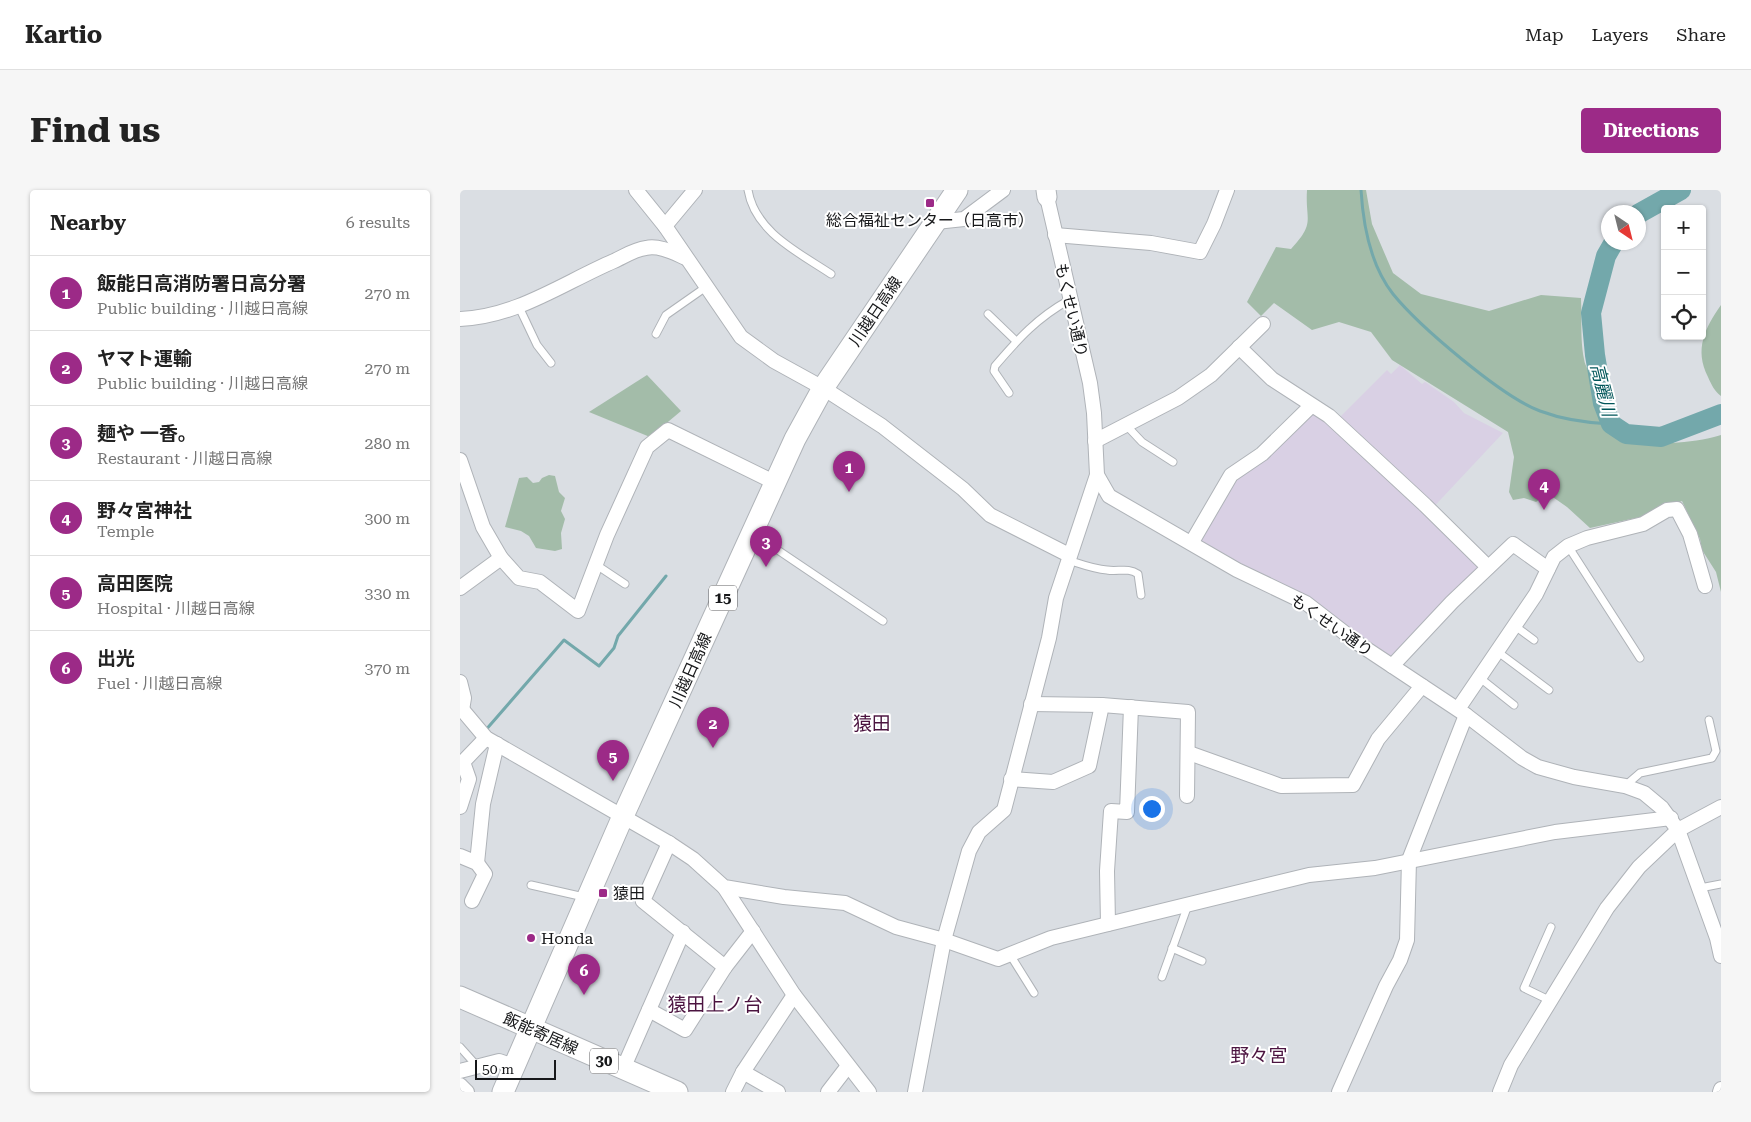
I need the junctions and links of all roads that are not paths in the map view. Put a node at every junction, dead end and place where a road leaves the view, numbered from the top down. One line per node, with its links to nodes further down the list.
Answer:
1 (636, 190): 9 (street)
2 (695, 190): 9 (street)
3 (748, 190): 12 (lane)
4 (958, 190): 8 (main road, 川越日高線 / 15)
5 (1003, 190): 8 (street)
6 (1226, 190): 10 (street)
7 (1047, 194): 10 (street, もくせい通り)
8 (936, 222): 23 (main road, 川越日高線 / 15)
9 (665, 226): 11 (street)
10 (1055, 235): 14 (street, もくせい通り)
11 (686, 258): 13 (street); 15 (street)
12 (830, 274)
13 (706, 287): 19 (lane); 23 (street)
14 (1069, 300): 20 (lane); 27 (street, もくせい通り)
15 (519, 307): 17 (street); 22 (lane)
16 (988, 314): 20 (lane)
17 (460, 319)
18 (1263, 324): 21 (street)
19 (656, 334)
20 (1016, 341): 24 (lane)
21 (1239, 346): 25 (street); 26 (street)
22 (551, 363)
23 (823, 388): 31 (main road, 川越日高線 / 15); 35 (street)
24 (1009, 393)
25 (1311, 406): 33 (street); 38 (street)
26 (1126, 424): 27 (street); 29 (lane)
27 (1095, 441): 30 (street, もくせい通り)
28 (460, 460): 36 (street)
29 (1173, 462)
30 (1097, 475): 33 (street, もくせい通り); 35 (street)
31 (774, 482): 32 (main road, 川越日高線 / 15); 37 (street)
32 (752, 533): 44 (lane); 68 (main road, 川越日高線 / 15)
33 (1192, 542): 49 (street, もくせい通り)
34 (1568, 546): 39 (street); 41 (street); 48 (lane)
35 (1068, 557): 43 (lane); 54 (street)
36 (501, 558): 37 (street); 42 (street)
37 (595, 564): 40 (lane)
38 (1488, 568): 39 (street); 49 (street)
39 (1548, 569): 45 (street)
40 (624, 584)
41 (1705, 586)
42 (460, 588)
43 (1141, 595)
44 (883, 621)
45 (1515, 626): 46 (lane); 47 (street)
46 (1534, 640)
47 (1498, 652): 50 (street); 53 (lane)
48 (1640, 658)
49 (1392, 666): 52 (street, もくせい通り)
50 (1480, 678): 56 (lane); 59 (street)
51 (460, 682): 58 (street)
52 (1422, 686): 59 (street, もくせい通り); 62 (street)
53 (1548, 690)
54 (1031, 704): 55 (street); 63 (street)
55 (1102, 705): 57 (street); 63 (street)
56 (1514, 705)
57 (1131, 707): 62 (street); 81 (street)
58 (461, 709): 61 (street)
59 (1462, 712): 64 (street, もくせい通り); 72 (street)
60 (1709, 720): 64 (lane)
61 (492, 741): 66 (street); 68 (street); 73 (street)
62 (1189, 753): 65 (street)
63 (1011, 779): 85 (street)
64 (1625, 786): 69 (street, もくせい通り)
65 (1187, 796)
66 (460, 807)
67 (1721, 807): 69 (street)
68 (623, 816): 70 (street); 78 (main road, 川越日高線 / 15)
69 (1674, 824): 72 (street); 77 (street, もくせい通り); 95 (street)
70 (669, 843): 76 (street); 84 (street)
71 (461, 859): 73 (street)
72 (1409, 860): 80 (street); 114 (street)
73 (477, 863): 79 (street)
74 (1721, 884): 77 (lane)
75 (531, 885): 78 (lane)
76 (724, 887): 83 (street); 85 (street)
77 (1700, 888): 88 (street, もくせい通り)
78 (588, 898): 97 (main road, 川越日高線 / 15)
79 (472, 901)
80 (1188, 905): 81 (street); 86 (lane)
81 (1108, 924): 87 (street)
82 (1551, 927): 95 (lane)
83 (753, 931): 90 (street); 93 (street)
84 (683, 932): 90 (street); 96 (street)
85 (944, 940): 87 (street); 113 (street)
86 (1172, 948): 89 (lane); 91 (lane)
87 (1009, 953): 92 (lane)
88 (1721, 956)
89 (1202, 960)
90 (725, 967): 96 (street)
91 (1162, 977)
92 (1034, 993)
93 (794, 995): 101 (street); 104 (street)
94 (460, 997): 97 (main road, 飯能寄居線 / 30)
95 (1551, 1001): 115 (street)
96 (649, 1010): 102 (street)
97 (530, 1029): 100 (main road, 川越日高線 / 15); 102 (main road, 飯能寄居線 / 30)
98 (460, 1047): 99 (lane)
99 (478, 1066): 100 (street); 103 (street)
100 (514, 1066): 107 (main road, 川越日高線 / 15)
101 (848, 1066): 111 (street); 112 (street)
102 (623, 1069): 108 (main road, 飯能寄居線 / 30)
103 (460, 1071)
104 (743, 1072): 109 (street); 110 (street)
105 (460, 1085): 106 (street)
106 (467, 1092)
107 (503, 1092)
108 (677, 1092)
109 (733, 1092)
110 (778, 1092)
111 (828, 1092)
112 (869, 1092)
113 (915, 1092)
114 (1339, 1092)
115 (1500, 1092)

